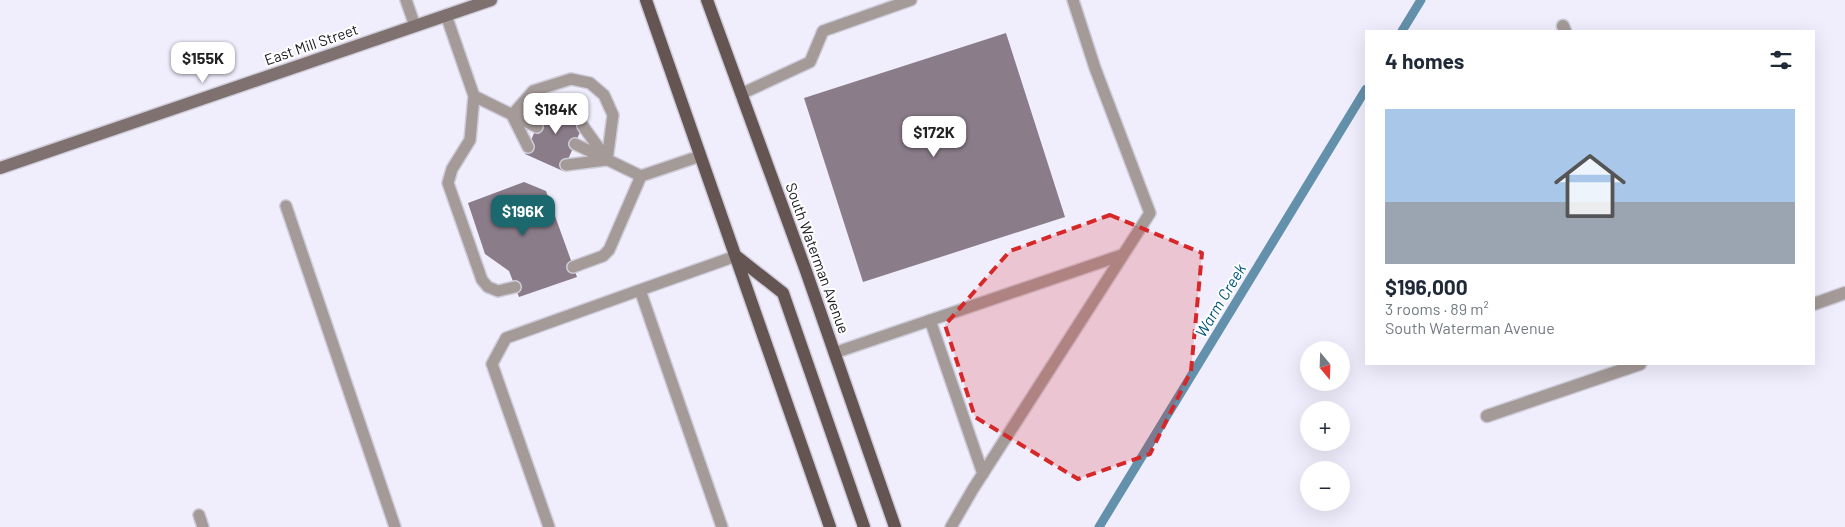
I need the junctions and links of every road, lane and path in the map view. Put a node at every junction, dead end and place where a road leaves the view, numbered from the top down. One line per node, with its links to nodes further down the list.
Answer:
1 (406, 0): 8 (lane)
2 (491, 0): 7 (main road, East Mill Street)
3 (646, 0): 17 (main road)
4 (707, 0): 9 (main road, South Waterman Avenue)
5 (911, 0): 9 (lane)
6 (1072, 0): 23 (lane)
7 (446, 15): 8 (main road, East Mill Street); 10 (lane)
8 (415, 26): 20 (main road, East Mill Street)
9 (741, 94): 31 (main road, South Waterman Avenue)
10 (474, 96): 12 (lane); 26 (lane)
11 (545, 108): 12 (lane)
12 (512, 115): 14 (lane); 16 (lane); 18 (lane)
13 (583, 126): 18 (lane)
14 (537, 127)
15 (575, 144): 18 (lane)
16 (528, 147)
17 (700, 156): 21 (lane); 24 (main road)
18 (606, 160): 19 (lane); 21 (lane)
19 (566, 165)
20 (0, 168)
21 (641, 176): 25 (lane)
22 (286, 206): 37 (lane)
23 (1122, 255): 30 (lane); 34 (lane)
24 (736, 256): 27 (lane); 40 (main road); 41 (main road)
25 (573, 267)
26 (515, 287)
27 (640, 290): 38 (lane); 39 (lane)
28 (1845, 293): 29 (street)
29 (1815, 304)
30 (930, 320): 31 (lane); 34 (lane)
31 (834, 352): 42 (main road, South Waterman Avenue)
32 (1637, 365): 33 (street)
33 (1487, 416)
34 (983, 474): 43 (lane)
35 (200, 515): 36 (lane)
36 (203, 527)
37 (395, 527)
38 (549, 527)
39 (722, 527)
40 (830, 527)
41 (864, 527)
42 (895, 527)
43 (951, 527)

